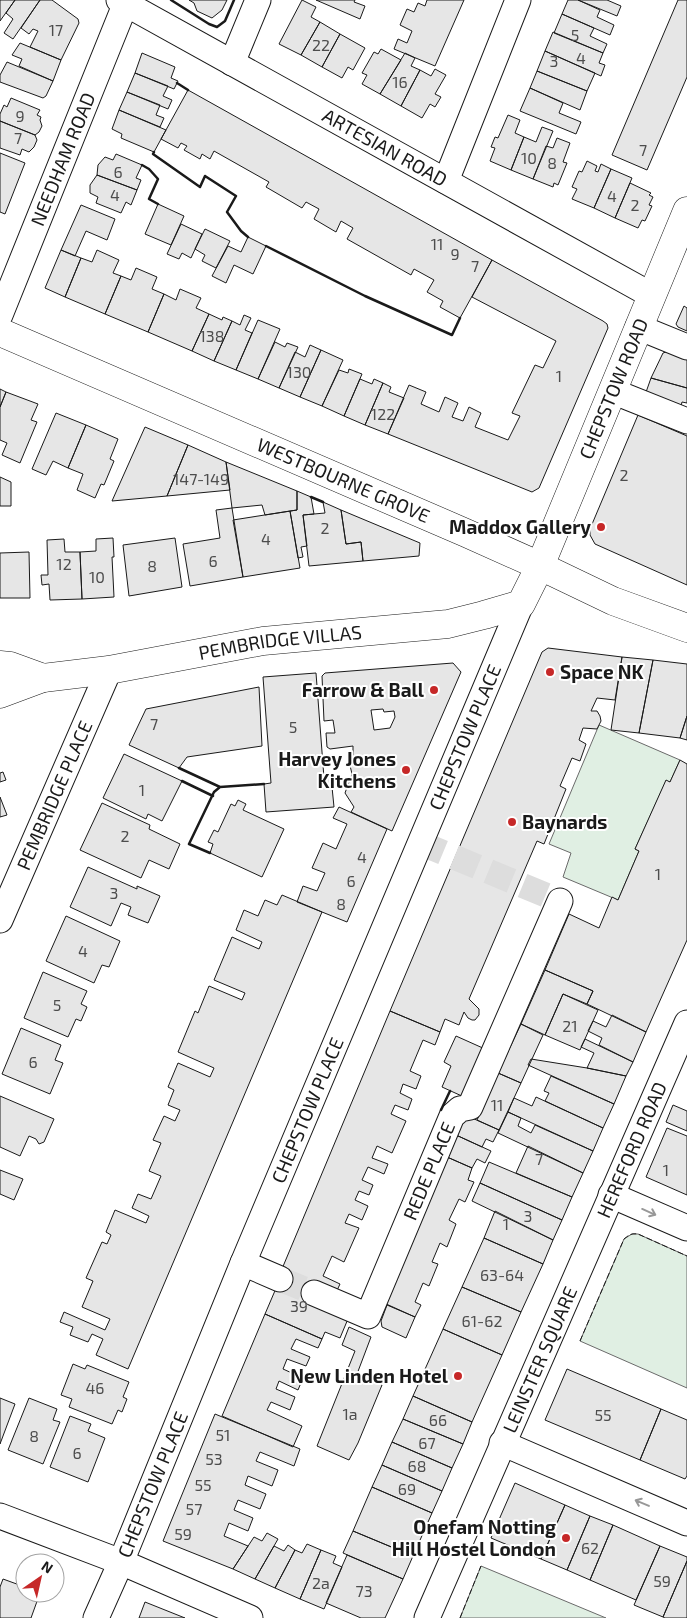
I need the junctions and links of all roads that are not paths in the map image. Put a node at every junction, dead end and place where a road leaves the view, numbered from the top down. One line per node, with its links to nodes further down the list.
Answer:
1 (258, 0): 4 (street)
2 (518, 0): 5 (street)
3 (122, 2): 4 (street, ARTESIAN ROAD); 8 (street, NEEDHAM ROAD)
4 (232, 63): 5 (street, ARTESIAN ROAD)
5 (446, 181): 7 (street, ARTESIAN ROAD)
6 (687, 211): 7 (main road, CHEPSTOW ROAD)
7 (652, 295): 9 (main road, CHEPSTOW ROAD)
8 (0, 315)
9 (638, 327): 11 (street); 12 (main road, CHEPSTOW ROAD)
10 (0, 332): 14 (main road, WESTBOURNE GROVE)
11 (687, 347)
12 (612, 391): 13 (street); 14 (main road, CHEPSTOW ROAD)
13 (687, 421)
14 (540, 566): 15 (main road); 16 (main road, WESTBOURNE GROVE)
15 (521, 604): 18 (main road, PEMBRIDGE VILLAS); 26 (street, CHEPSTOW PLACE)
16 (687, 628)
17 (0, 665): 19 (main road)
18 (109, 670): 19 (main road, PEMBRIDGE VILLAS); 22 (street, PEMBRIDGE PLACE)
19 (43, 678): 20 (main road, PEMBRIDGE VILLAS)
20 (0, 694)
21 (560, 901): 29 (street, REDE PLACE)
22 (0, 920)
23 (687, 1023): 24 (street, HEREFORD ROAD)
24 (610, 1195): 25 (street, one-way to 25); 27 (street, HEREFORD ROAD)
25 (687, 1228)
26 (243, 1263): 28 (street); 33 (street, CHEPSTOW PLACE)
27 (576, 1275): 30 (street, LEINSTER SQUARE)
28 (280, 1278)
29 (314, 1293)
30 (502, 1443): 32 (street, one-way to 30); 36 (street, LEINSTER SQUARE)
31 (0, 1516): 33 (street)
32 (687, 1523)
33 (121, 1562): 34 (street, CHEPSTOW PLACE); 35 (street)
34 (96, 1618)
35 (250, 1618)
36 (428, 1618)

